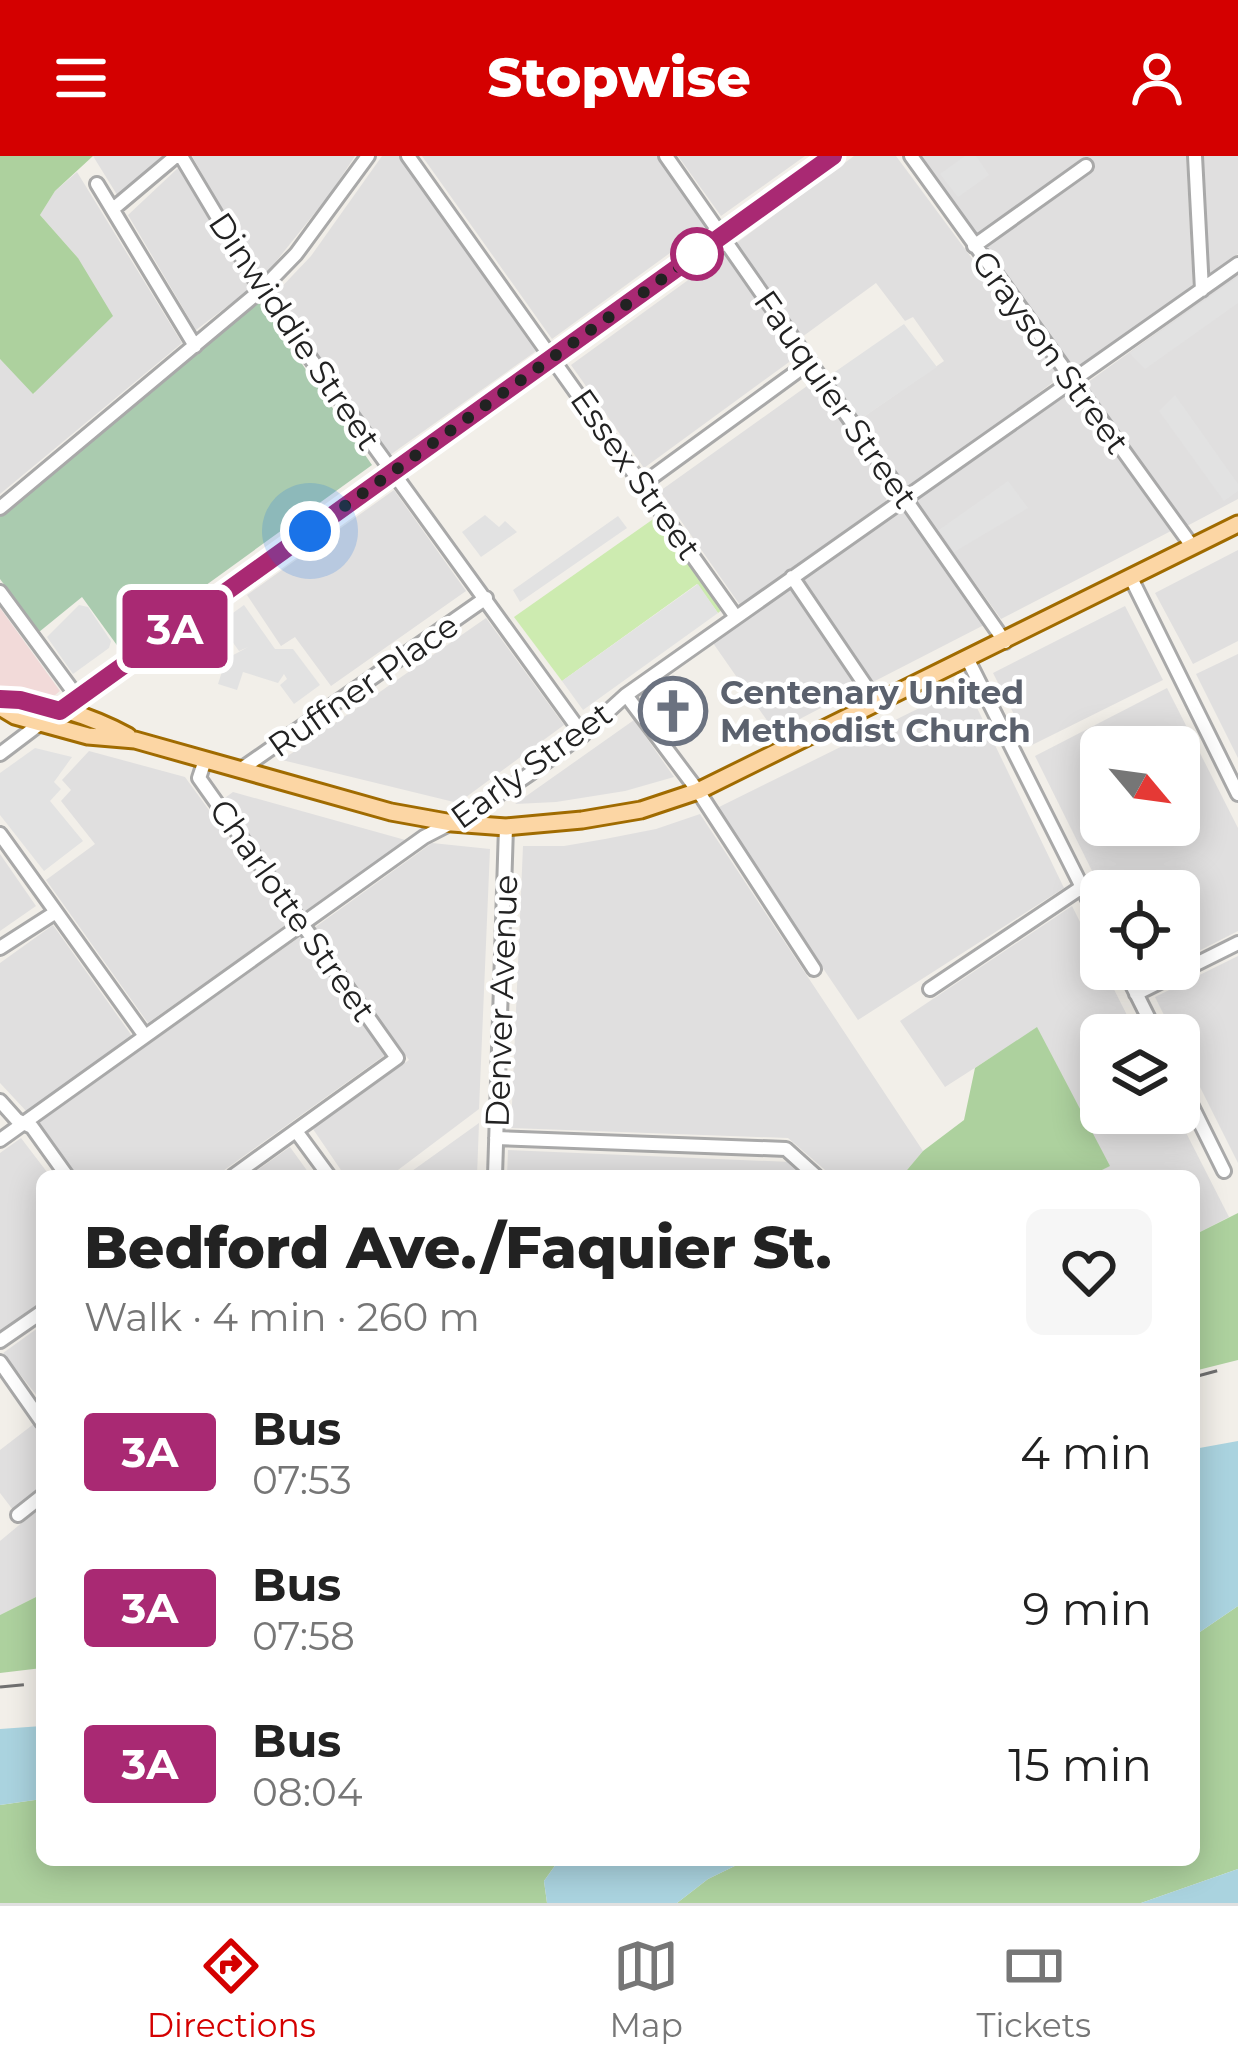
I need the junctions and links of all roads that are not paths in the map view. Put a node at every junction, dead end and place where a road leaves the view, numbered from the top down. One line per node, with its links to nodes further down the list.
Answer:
1 (179, 156): 10 (street); 14 (street, Dinwiddie Street)
2 (368, 156): 14 (street)
3 (408, 156): 17 (street, Essex Street)
4 (666, 156): 11 (street, Fauquier Street)
5 (833, 156): 11 (street)
6 (911, 156): 12 (street, Grayson Street)
7 (1195, 156): 15 (street)
8 (1086, 166): 12 (street)
9 (97, 184): 10 (street)
10 (113, 209): 16 (street)
11 (722, 236): 17 (street); 18 (street, Fauquier Street)
12 (974, 247): 19 (street, Grayson Street)
13 (1238, 264): 15 (street, Early Street)
14 (261, 290): 16 (street); 20 (street, Dinwiddie Street)
15 (1202, 290): 19 (street, Early Street)
16 (195, 346): 23 (street)
17 (554, 358): 20 (street); 21 (street, Essex Street)
18 (810, 362): 21 (street); 22 (street, Fauquier Street)
19 (1071, 382): 22 (street, Early Street); 25 (street, Grayson Street)
20 (392, 472): 29 (street, Dinwiddie Street); 34 (street)
21 (644, 483): 30 (street, Essex Street)
22 (905, 498): 26 (street, Early Street); 31 (street, Fauquier Street)
23 (0, 508)
24 (1238, 524): 25 (main road)
25 (1192, 546): 27 (main road)
26 (792, 577): 30 (street, Early Street); 36 (street)
27 (1131, 578): 31 (main road); 45 (street)
28 (0, 592): 34 (street)
29 (486, 598): 39 (street, Dinwiddie Street); 43 (street, Ruffner Place)
30 (736, 617): 33 (street, Early Street)
31 (1005, 642): 32 (main road)
32 (968, 660): 36 (main road); 49 (street)
33 (626, 695): 39 (street, Early Street); 44 (street)
34 (78, 698): 37 (street)
35 (0, 703): 37 (main road); 38 (main road)
36 (878, 704): 44 (main road)
37 (60, 711): 40 (main road)
38 (41, 723): 40 (main road); 41 (street)
39 (583, 735): 46 (street, Early Street)
40 (129, 737): 42 (main road)
41 (0, 754)
42 (205, 760): 43 (main road); 52 (street, Charlotte Street)
43 (240, 770): 46 (main road)
44 (698, 791): 47 (main road); 55 (street)
45 (1238, 794)
46 (452, 824): 47 (main road); 52 (street, Early Street)
47 (506, 826): 65 (street, Denver Avenue)
48 (0, 834): 51 (street)
49 (1080, 883)
50 (1080, 888): 56 (street)
51 (56, 912): 54 (street); 60 (street)
52 (303, 925): 60 (street, Early Street); 64 (street, Charlotte Street)
53 (1238, 943): 58 (street)
54 (0, 948)
55 (814, 969)
56 (930, 988)
57 (1134, 990): 58 (street)
58 (1136, 994): 59 (street)
59 (1146, 1014)
60 (145, 1036): 63 (street, Early Street)
61 (0, 1101): 63 (street)
62 (1200, 1122): 72 (street)
63 (23, 1123): 66 (street, Early Street); 67 (street)
64 (296, 1131): 68 (street); 69 (street)
65 (496, 1138): 70 (street, Denver Avenue); 71 (street)
66 (0, 1139)
67 (63, 1170)
68 (241, 1170)
69 (325, 1170)
70 (495, 1170)
71 (809, 1170)
72 (1224, 1171)
73 (36, 1316): 74 (street)
74 (0, 1341)
75 (0, 1362): 76 (street)
76 (36, 1414)
77 (36, 1501): 78 (street)
78 (18, 1515)

